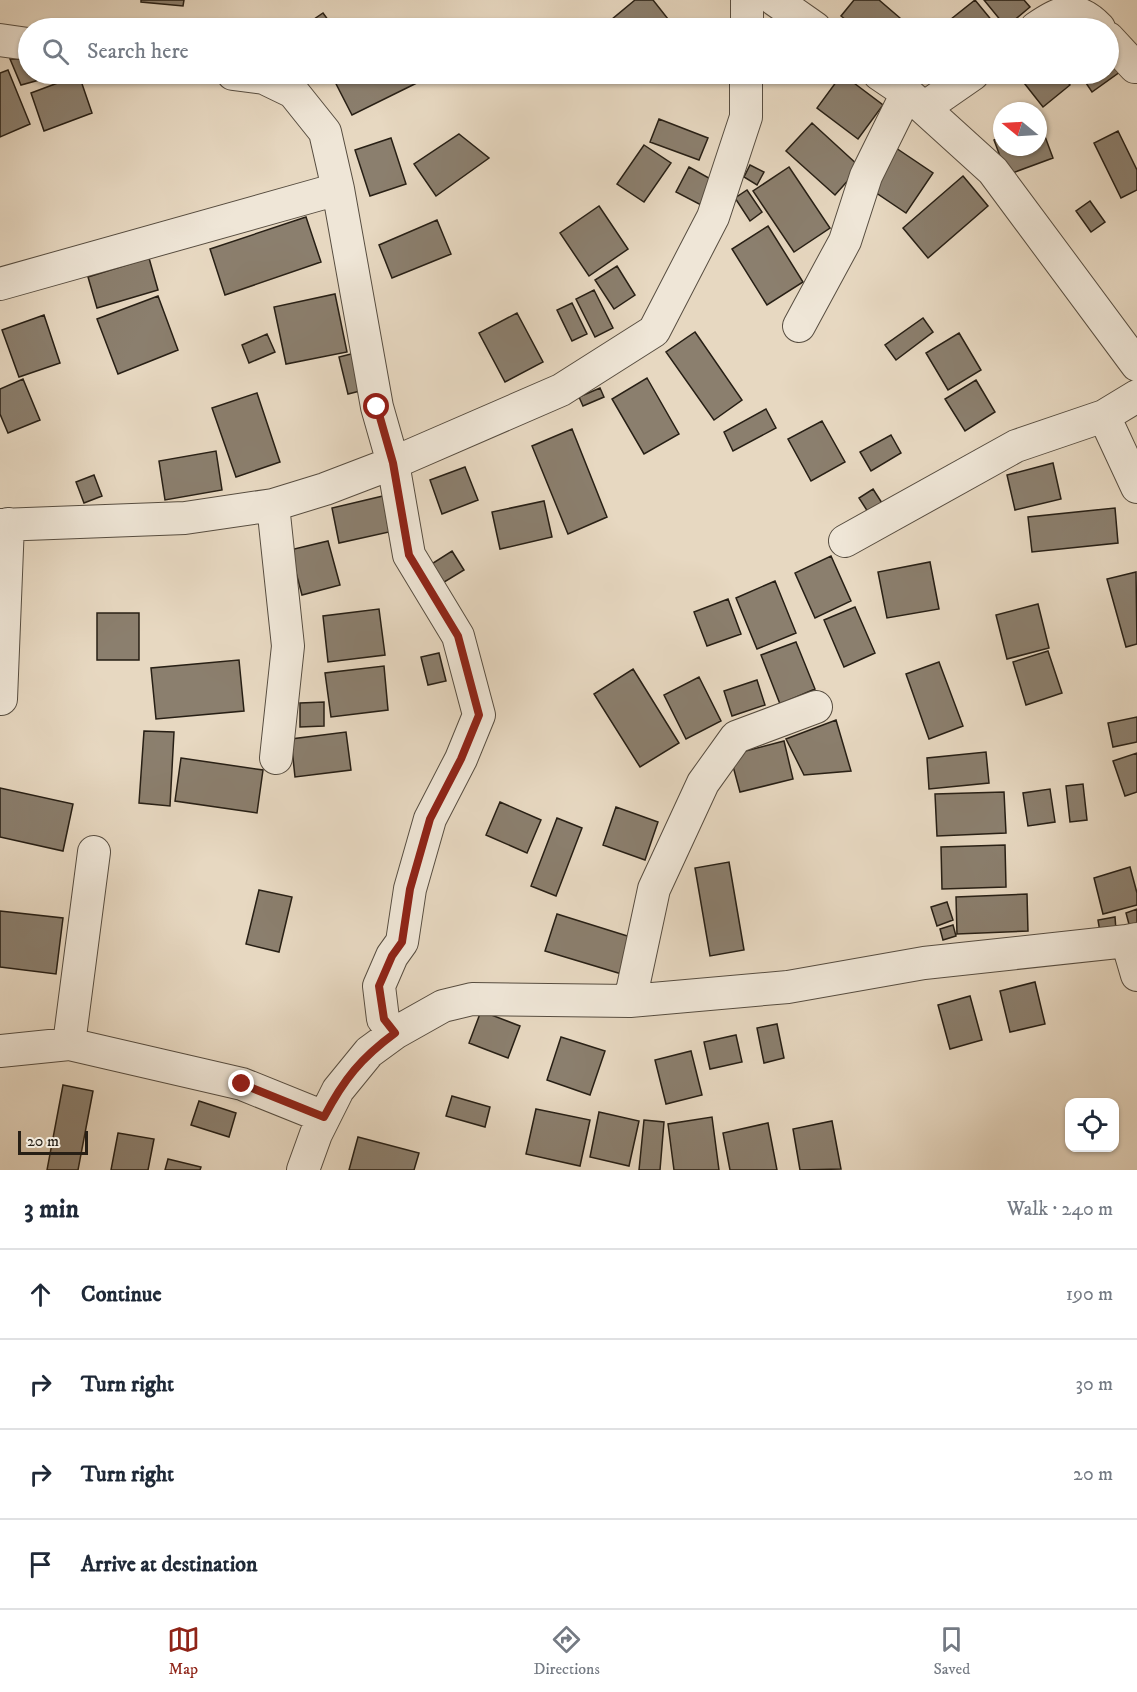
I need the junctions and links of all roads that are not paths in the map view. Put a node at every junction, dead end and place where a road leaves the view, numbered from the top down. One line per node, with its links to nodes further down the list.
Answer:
1 (747, 0): 3 (street)
2 (775, 0): 4 (street)
3 (747, 18)
4 (801, 18)
5 (1049, 18): 6 (street)
6 (1089, 18)
7 (0, 40): 8 (street)
8 (18, 43)
9 (1119, 50): 10 (street)
10 (1135, 67)
11 (276, 84): 16 (street)
12 (746, 84): 22 (street)
13 (893, 84): 15 (street)
14 (951, 84): 15 (street)
15 (915, 100): 18 (street); 19 (street)
16 (338, 189): 17 (street); 22 (street)
17 (0, 284)
18 (799, 326)
19 (1137, 365)
20 (1137, 396): 21 (street)
21 (1104, 416): 23 (street); 26 (street)
22 (393, 463): 24 (street); 34 (street)
23 (1137, 487)
24 (273, 505): 25 (street); 29 (street)
25 (4, 525): 27 (street)
26 (845, 541)
27 (1, 699)
28 (816, 707): 33 (street)
29 (276, 758)
30 (94, 852): 35 (street)
31 (1132, 940): 32 (street); 33 (street)
32 (1137, 975)
33 (630, 1001): 34 (street)
34 (395, 1033): 37 (street)
35 (69, 1044): 36 (street); 37 (street)
36 (0, 1051)
37 (324, 1117): 38 (street)
38 (303, 1170)

